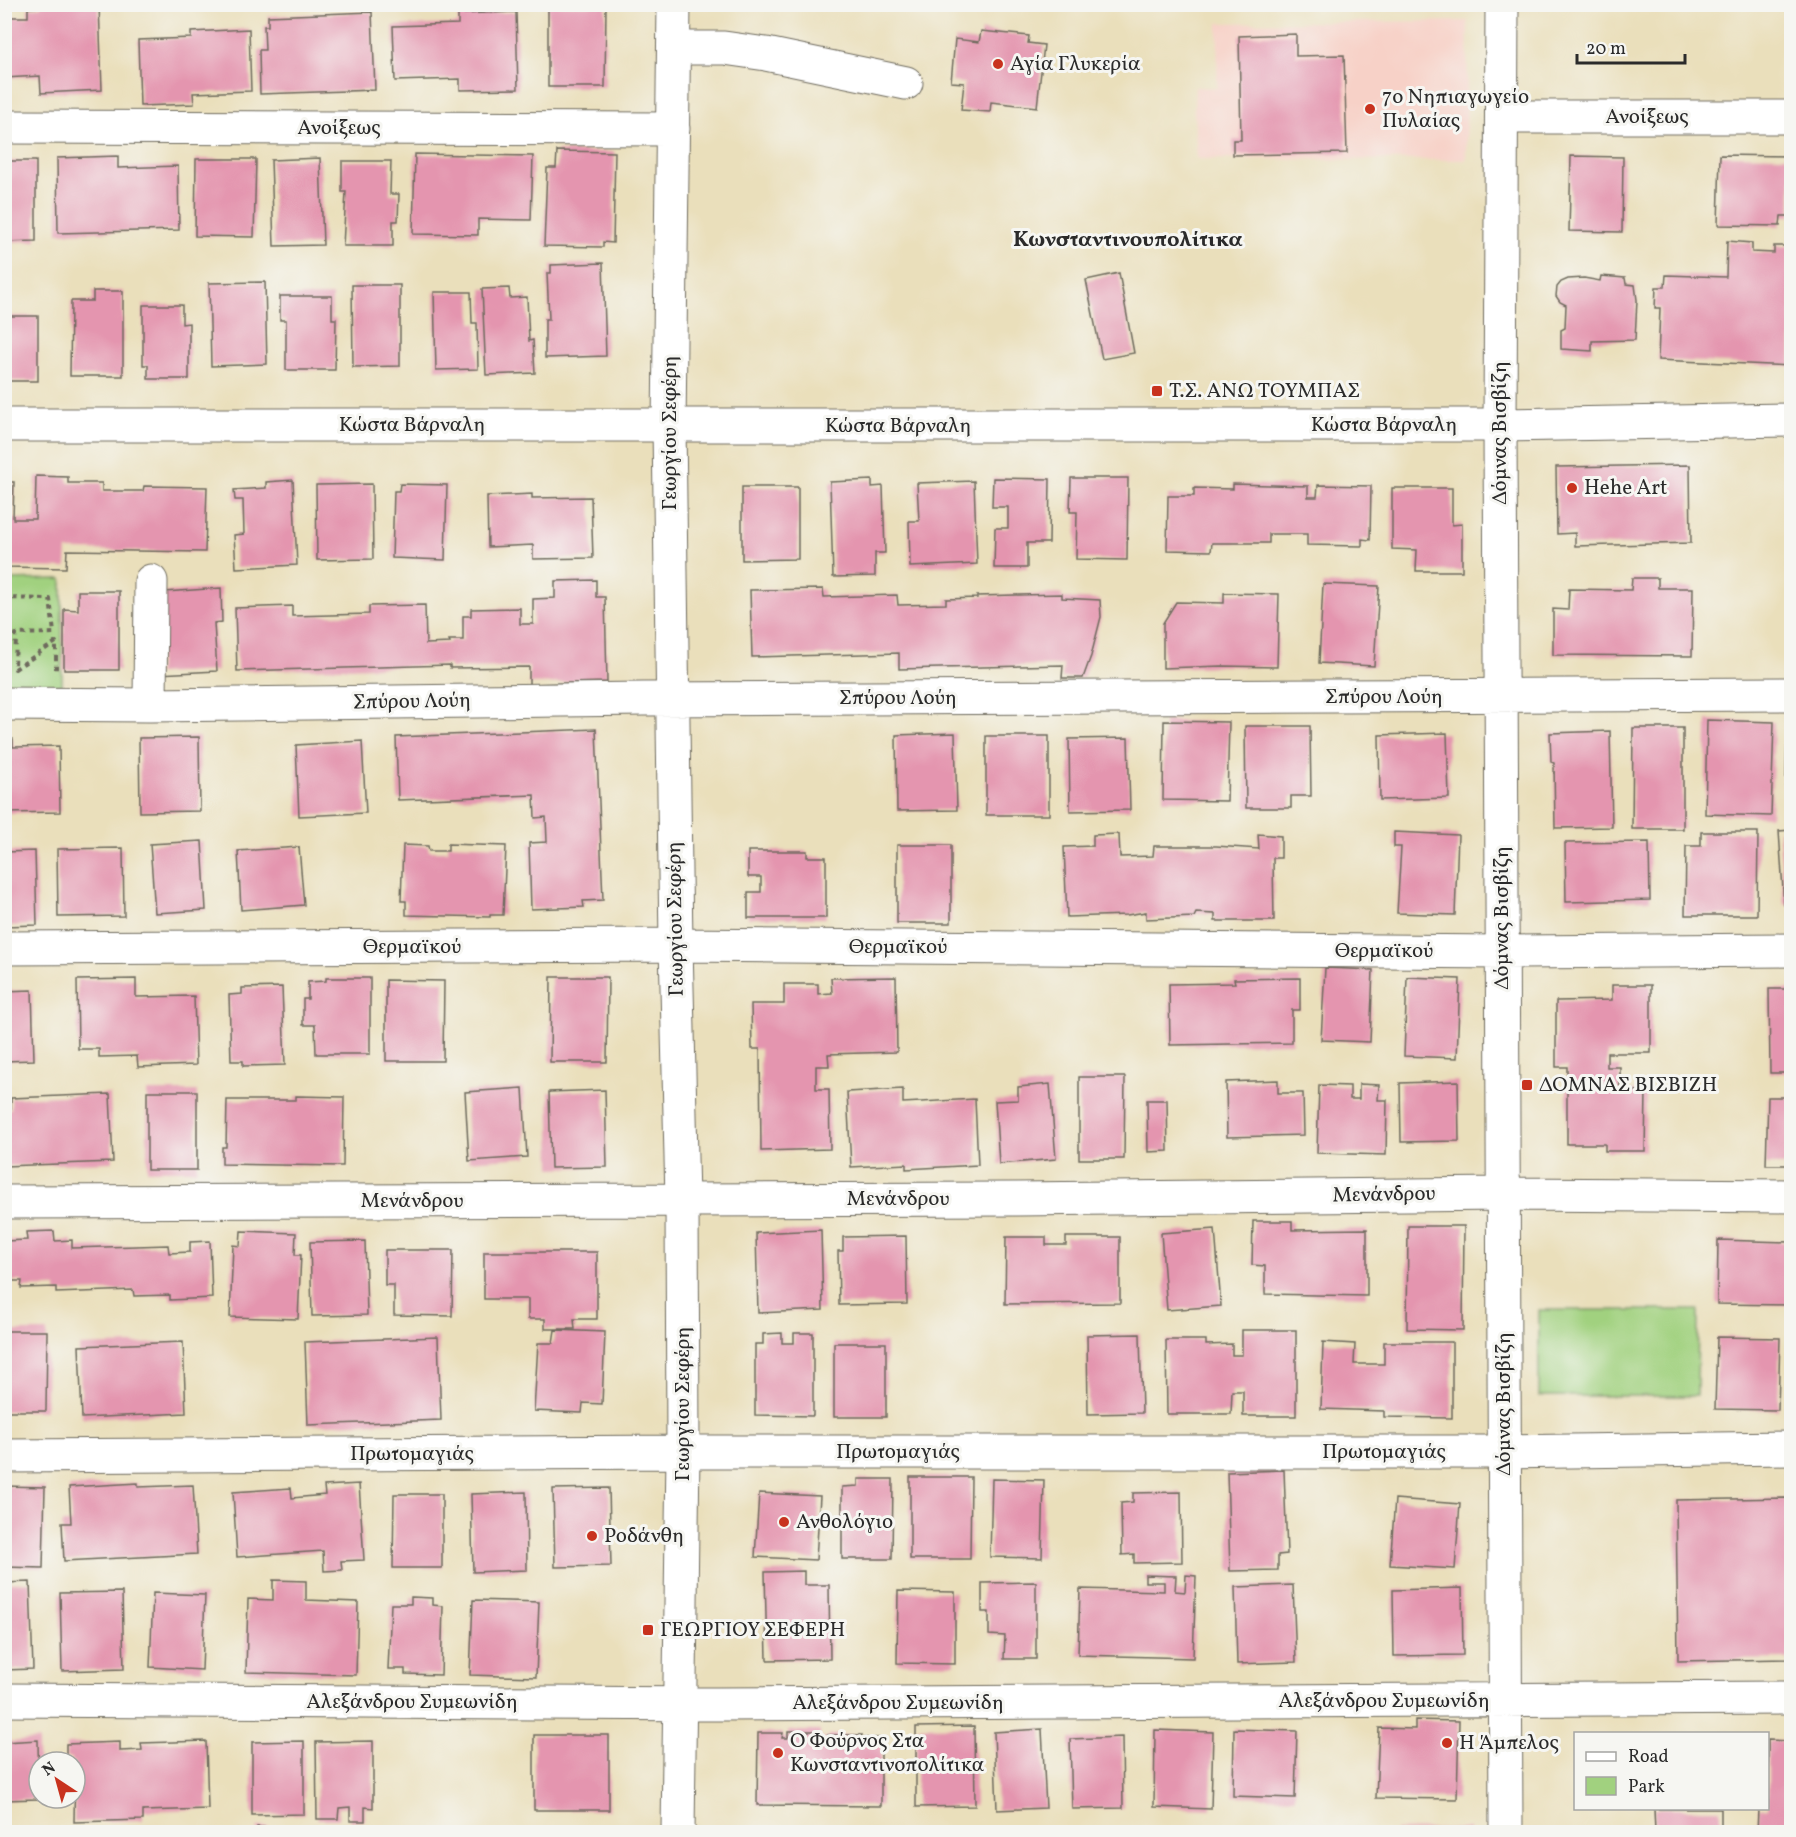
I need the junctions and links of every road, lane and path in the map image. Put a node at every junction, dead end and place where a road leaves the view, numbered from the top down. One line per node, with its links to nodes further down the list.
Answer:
1 (674, 4): 3 (street, Γεωργίου Σεφέρη)
2 (1502, 4): 5 (street, Δόμνας Βισβίζη)
3 (674, 48): 4 (street); 8 (street, Γεωργίου Σεφέρη)
4 (906, 83)
5 (1502, 117): 6 (street, Ανοίξεως); 11 (street, Δόμνας Βισβίζη)
6 (1791, 117)
7 (4, 127): 8 (street, Ανοίξεως)
8 (673, 129): 12 (street, Γεωργίου Σεφέρη)
9 (1791, 420): 11 (street, Κώστα Βάρναλη)
10 (4, 425): 12 (street, Κώστα Βάρναλη)
11 (1500, 425): 12 (street, Κώστα Βάρναλη); 16 (street, Δόμνας Βισβίζη)
12 (669, 426): 17 (street, Γεωργίου Σεφέρη)
13 (151, 581): 20 (street)
14 (4, 598): 19 (path)
15 (1791, 694): 16 (street, Σπύρου Λούη)
16 (1501, 696): 17 (street, Σπύρου Λούη); 24 (street, Δόμνας Βισβίζη)
17 (672, 699): 20 (street, Σπύρου Λούη); 21 (street, Γεωργίου Σεφέρη)
18 (4, 704): 19 (street, Σπύρου Λούη)
19 (57, 705): 20 (street, Σπύρου Λούη)
20 (150, 705)
21 (676, 945): 22 (street, Θερμαϊκού); 24 (street, Θερμαϊκού); 27 (street, Γεωργίου Σεφέρη)
22 (4, 948)
23 (1791, 950): 24 (street, Θερμαϊκού)
24 (1502, 952): 25 (street, Δόμνας Βισβίζη)
25 (1503, 1194): 26 (street, Μενάνδρου); 27 (street, Μενάνδρου); 31 (street, Δόμνας Βισβίζη)
26 (1791, 1196)
27 (682, 1200): 28 (street, Μενάνδρου); 30 (street, Γεωργίου Σεφέρη)
28 (4, 1202)
29 (1791, 1448): 31 (street, Πρωτομαγιάς)
30 (683, 1452): 31 (street, Πρωτομαγιάς); 32 (street, Πρωτομαγιάς); 36 (street, Γεωργίου Σεφέρη)
31 (1504, 1452): 35 (street, Δόμνας Βισβίζη)
32 (4, 1456)
33 (1791, 1698): 35 (street, Αλεξάνδρου Συμεωνίδη)
34 (4, 1700): 36 (street, Αλεξάνδρου Συμεωνίδη)
35 (1505, 1701): 36 (street, Αλεξάνδρου Συμεωνίδη); 38 (street, Δόμνας Βισβίζη)
36 (680, 1703): 37 (street, Γεωργίου Σεφέρη)
37 (678, 1833)
38 (1506, 1833)

